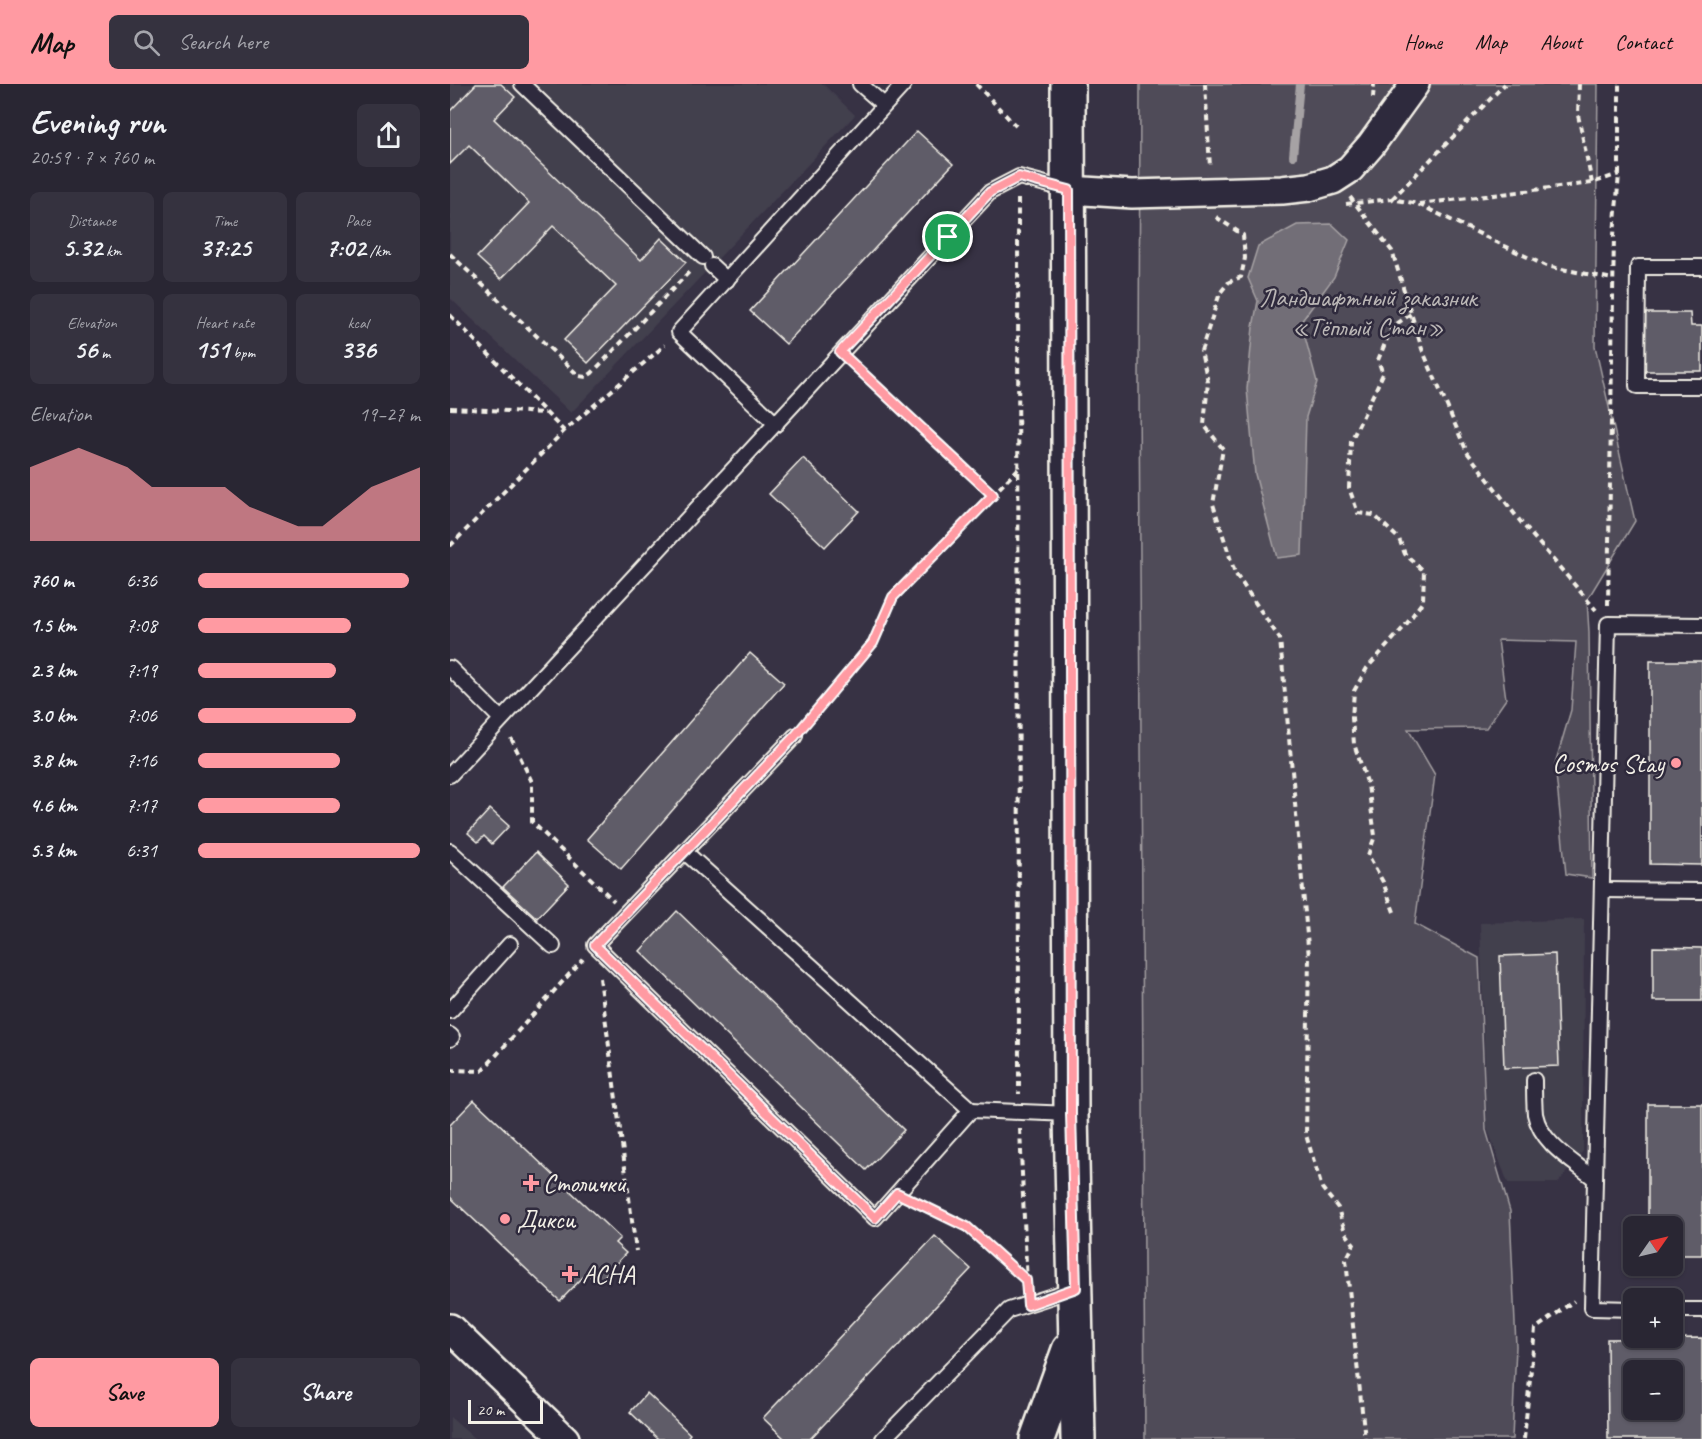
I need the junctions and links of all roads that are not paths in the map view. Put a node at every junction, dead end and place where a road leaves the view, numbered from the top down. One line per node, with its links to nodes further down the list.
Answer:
1 (522, 84): 9 (lane)
2 (860, 84): 6 (lane)
3 (904, 84): 6 (lane)
4 (1068, 84): 7 (street)
5 (1415, 84): 7 (street)
6 (884, 105): 9 (lane)
7 (1069, 190): 11 (lane); 26 (street)
8 (1702, 267): 10 (lane)
9 (727, 280): 11 (lane)
10 (1702, 386)
11 (776, 424): 14 (lane)
12 (1702, 625): 19 (lane)
13 (450, 668): 14 (lane)
14 (501, 719): 16 (lane)
15 (795, 736): 18 (lane)
16 (450, 775)
17 (450, 851): 22 (lane)
18 (685, 852): 25 (lane); 25 (lane)
19 (1602, 890): 20 (lane); 27 (lane)
20 (1702, 891)
21 (510, 944): 23 (lane)
22 (553, 946)
23 (450, 1011)
24 (1534, 1080): 27 (lane)
25 (971, 1110): 26 (lane)
26 (1071, 1114): 28 (street)
27 (1595, 1179): 29 (lane)
28 (1076, 1288): 33 (street); 35 (lane)
29 (1623, 1309)
30 (1683, 1310): 31 (lane)
31 (1702, 1310)
32 (450, 1328): 34 (street)
33 (1076, 1331): 36 (street); 37 (street)
34 (565, 1439)
35 (883, 1439)
36 (1036, 1439)
37 (1078, 1439)

